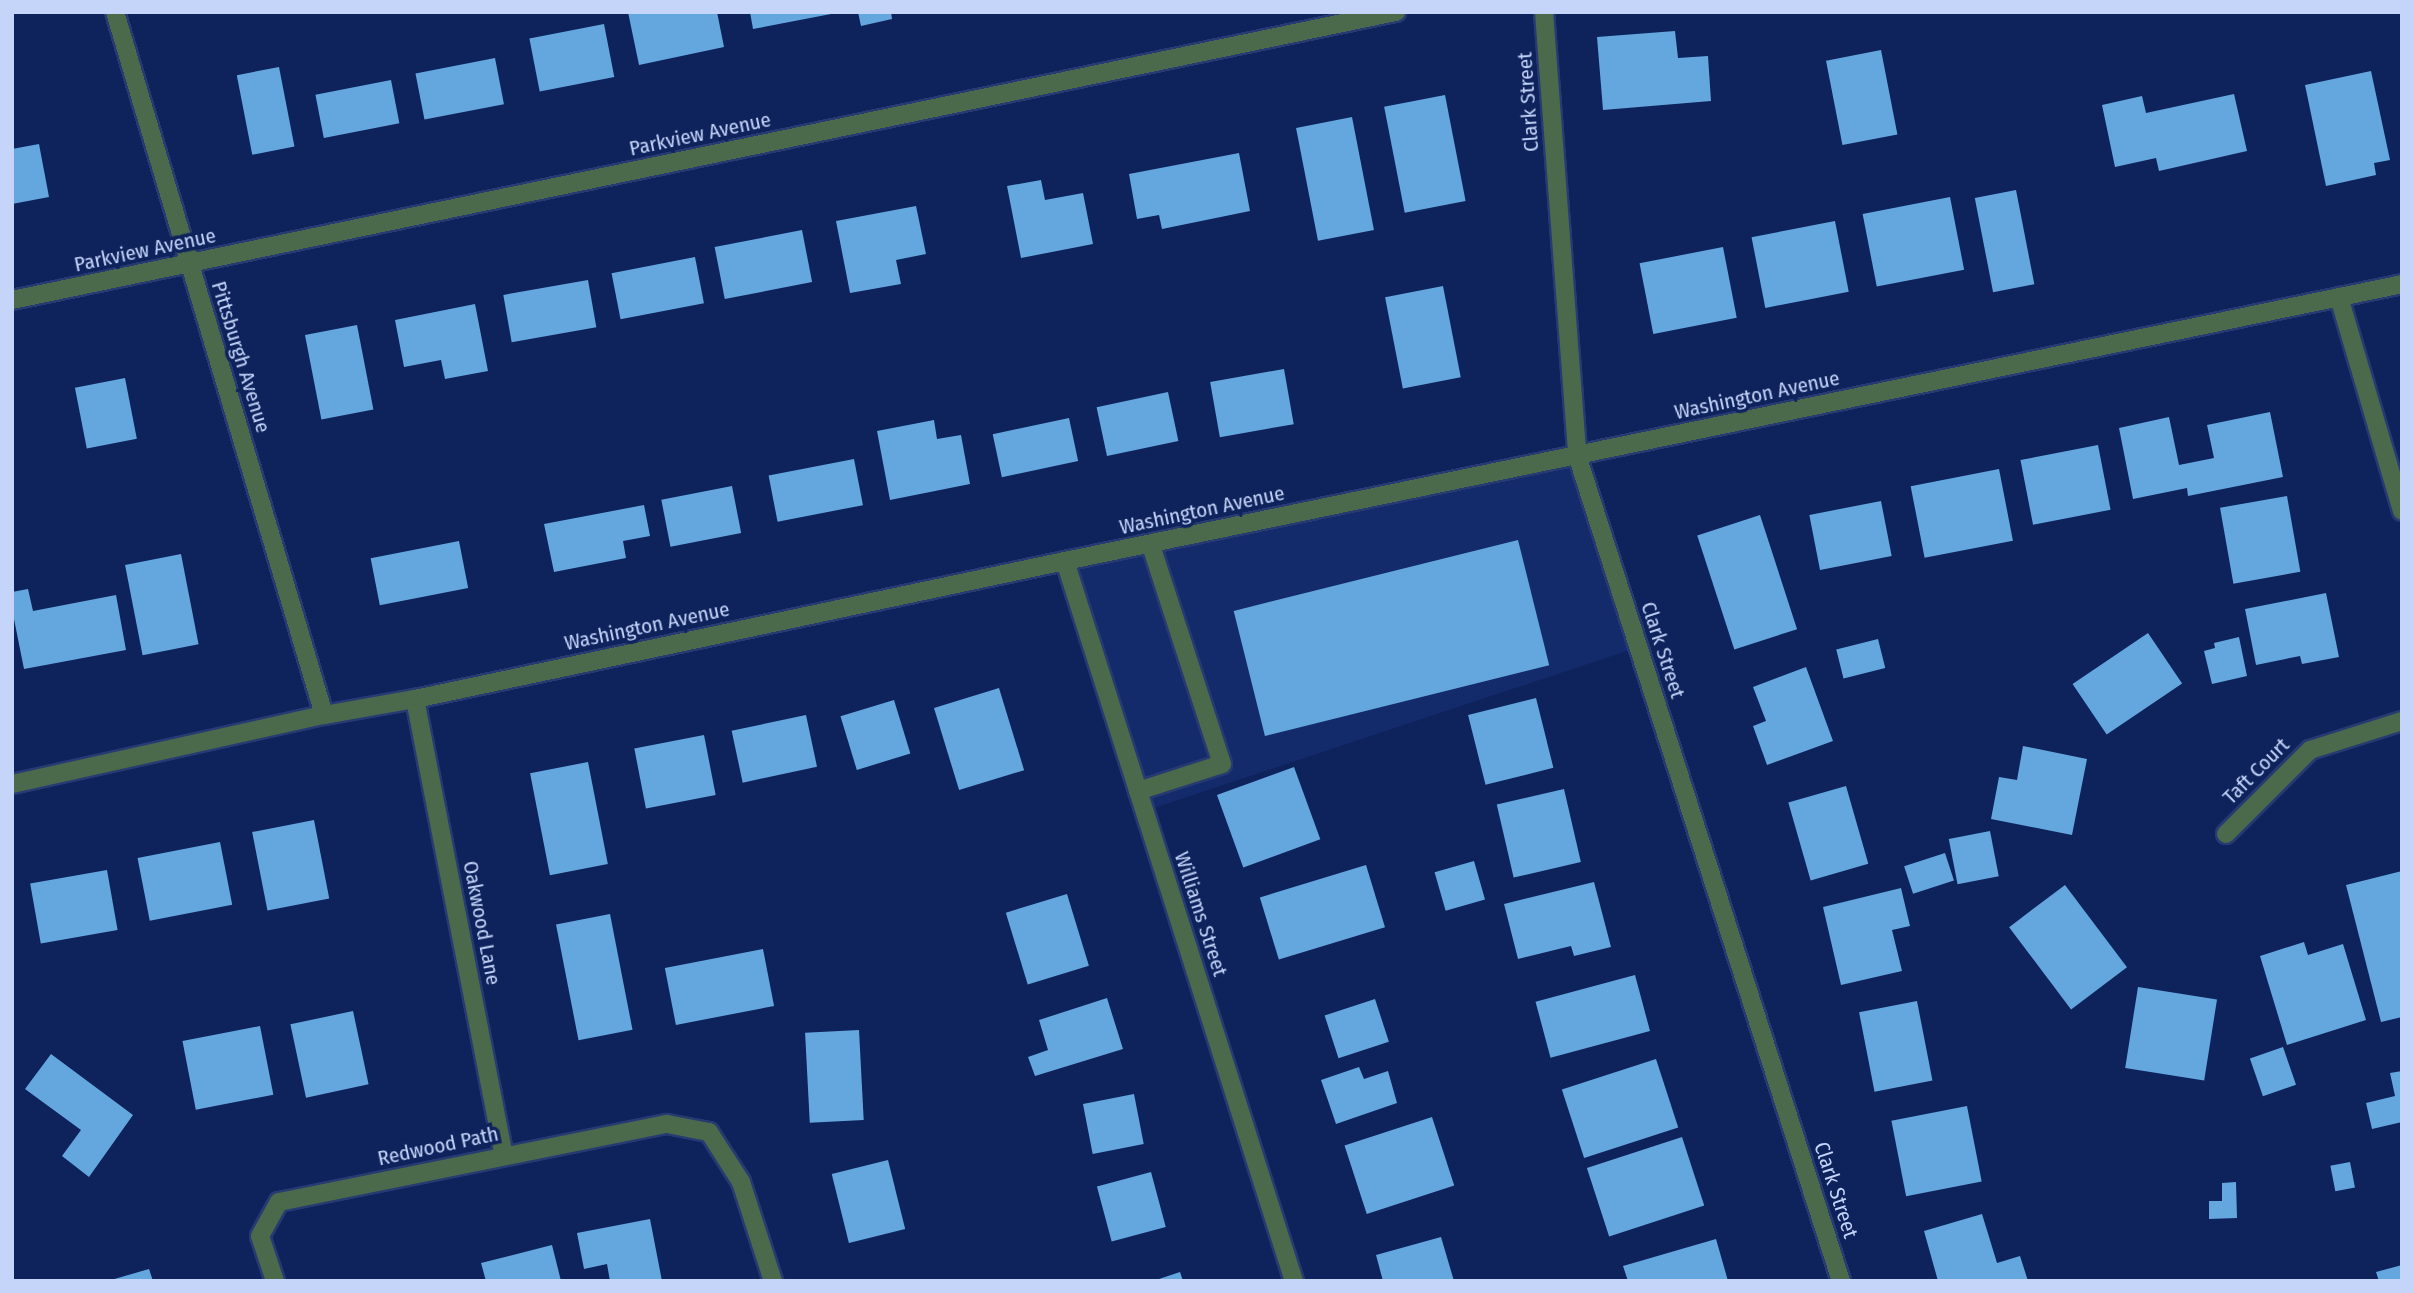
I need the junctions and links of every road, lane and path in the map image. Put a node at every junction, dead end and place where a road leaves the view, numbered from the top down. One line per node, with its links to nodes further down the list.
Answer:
1 (115, 12): 4 (street, Pittsburgh Avenue)
2 (1396, 12): 4 (street, Parkview Avenue)
3 (1544, 12): 8 (street, Clark Street)
4 (189, 263): 7 (street, Parkview Avenue); 13 (street, Pittsburgh Avenue)
5 (2402, 284): 6 (street, Washington Avenue)
6 (2339, 297): 8 (street, Washington Avenue); 9 (street)
7 (12, 300)
8 (1577, 455): 10 (street, Washington Avenue); 22 (street, Clark Street)
9 (2402, 511)
10 (1151, 545): 11 (street, Washington Avenue); 16 (street)
11 (1065, 561): 12 (street, Washington Avenue); 16 (street, Williams Street)
12 (415, 699): 13 (street, Washington Avenue); 18 (street, Oakwood Lane)
13 (324, 715): 15 (street, Washington Avenue)
14 (2402, 721): 17 (street, Taft Court)
15 (12, 784)
16 (1138, 791): 21 (street, Williams Street)
17 (2226, 834)
18 (504, 1155): 19 (street, Redwood Path); 20 (street, Redwood Path)
19 (275, 1281)
20 (773, 1281)
21 (1294, 1281)
22 (1841, 1281)

